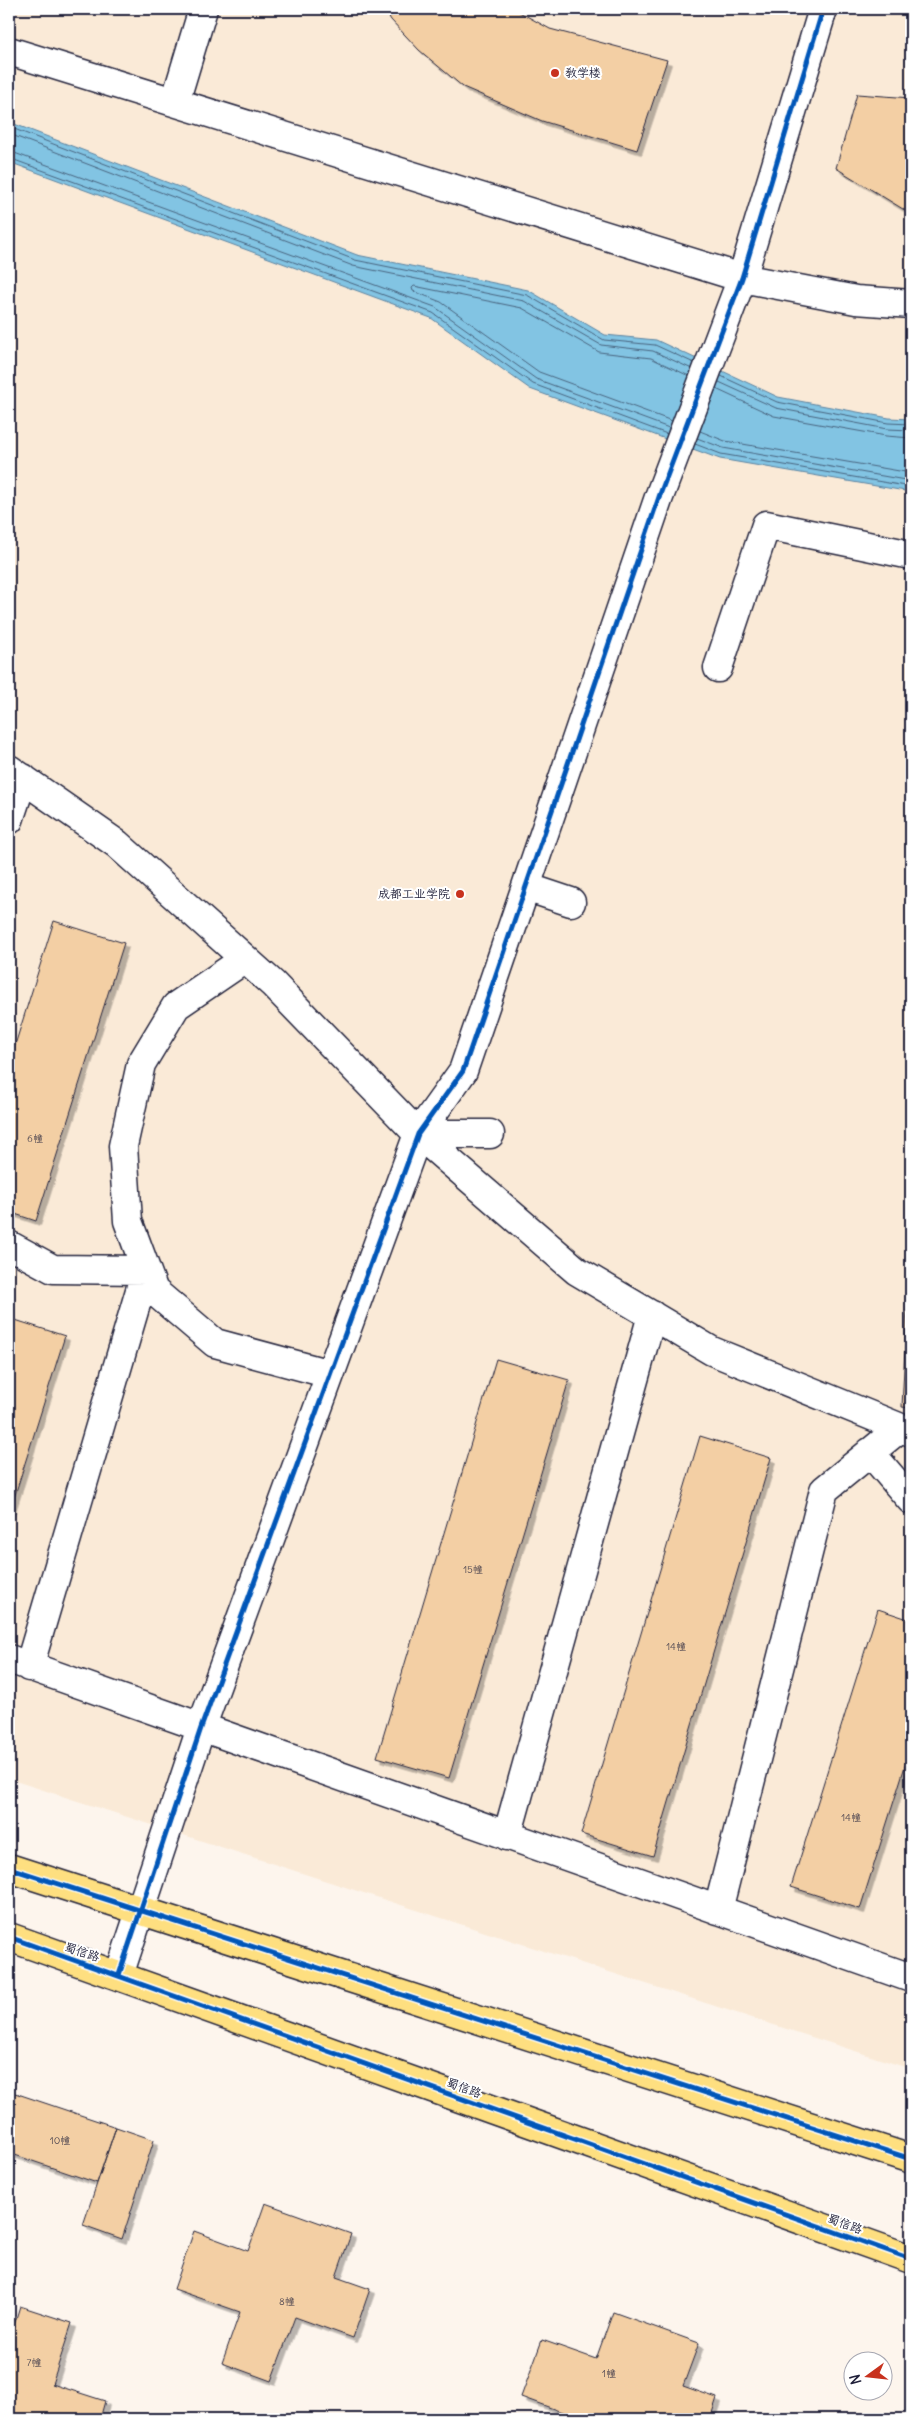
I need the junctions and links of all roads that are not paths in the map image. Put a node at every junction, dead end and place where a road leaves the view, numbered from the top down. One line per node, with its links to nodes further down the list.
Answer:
1 (203, 9): 4 (street)
2 (823, 9): 5 (street)
3 (9, 51): 4 (street)
4 (175, 102): 5 (street)
5 (742, 278): 6 (street); 11 (street)
6 (911, 304)
7 (911, 555): 8 (street)
8 (718, 668)
9 (16, 774): 10 (street); 13 (street)
10 (9, 820)
11 (526, 887): 12 (street); 14 (street)
12 (571, 902)
13 (245, 959): 14 (street); 17 (street)
14 (418, 1134): 15 (street); 18 (street); 19 (street)
15 (490, 1134)
16 (9, 1245): 17 (street)
17 (146, 1270): 19 (street); 23 (street)
18 (652, 1316): 20 (street); 25 (street)
19 (330, 1374): 24 (street)
20 (906, 1430): 21 (street)
21 (870, 1452): 22 (street); 27 (street)
22 (911, 1500)
23 (19, 1663): 24 (street)
24 (201, 1728): 25 (street); 28 (street)
25 (507, 1836): 27 (street)
26 (9, 1868): 28 (main road)
27 (718, 1910): 31 (street)
28 (140, 1912): 30 (street); 32 (main road)
29 (9, 1937): 30 (main road, 蜀信路)
30 (119, 1975): 33 (main road, 蜀信路)
31 (911, 1976)
32 (911, 2159)
33 (911, 2259)

